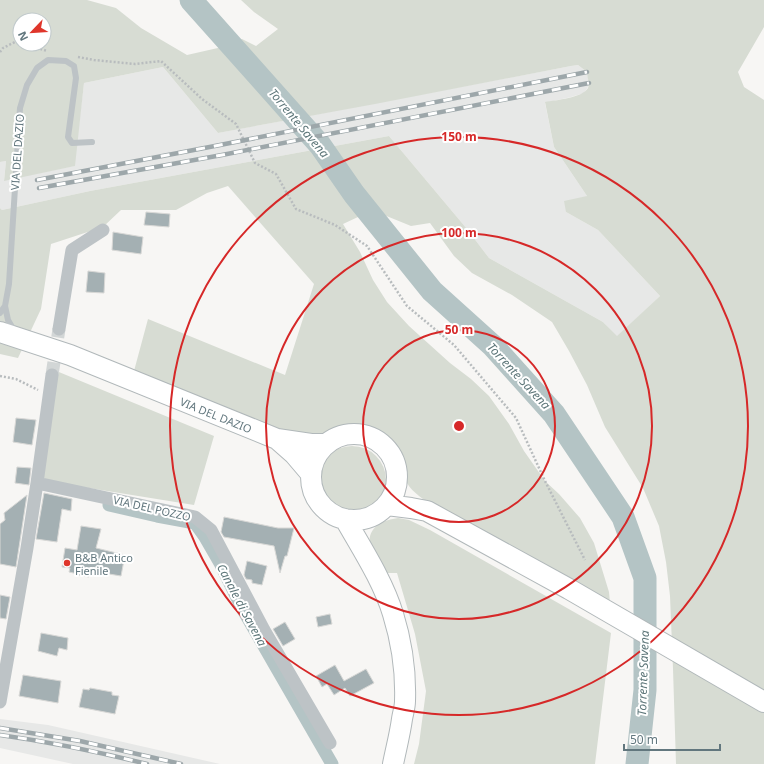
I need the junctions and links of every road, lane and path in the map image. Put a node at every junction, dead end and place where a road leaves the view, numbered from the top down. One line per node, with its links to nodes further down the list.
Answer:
1 (12, 43): 2 (path)
2 (0, 52)
3 (78, 58): 23 (path)
4 (92, 142): 6 (lane, VIA DEL DAZIO)
5 (103, 230): 8 (street)
6 (5, 306): 7 (lane, VIA DEL DAZIO); 10 (lane, VIA DEL DAZIO)
7 (0, 313)
8 (60, 328)
9 (0, 332): 10 (main road, VIA DEL DAZIO)
10 (20, 339): 14 (main road, VIA DEL DAZIO)
11 (52, 375): 13 (street)
12 (0, 376): 13 (path)
13 (49, 396): 18 (street)
14 (277, 439): 15 (main road, VIA DEL DAZIO); 16 (main road, VIA DEL DAZIO)
15 (325, 444): 16 (main road); 17 (main road)
16 (311, 474): 21 (main road)
17 (398, 478): 19 (main road); 20 (main road)
18 (37, 483): 24 (street); 26 (street, VIA DEL POZZO)
19 (379, 511): 20 (main road); 21 (main road); 22 (main road)
20 (426, 511): 25 (main road)
21 (345, 520): 22 (main road)
22 (367, 558): 27 (main road)
23 (585, 560)
24 (0, 702)
25 (764, 702)
26 (330, 743)
27 (393, 764)

